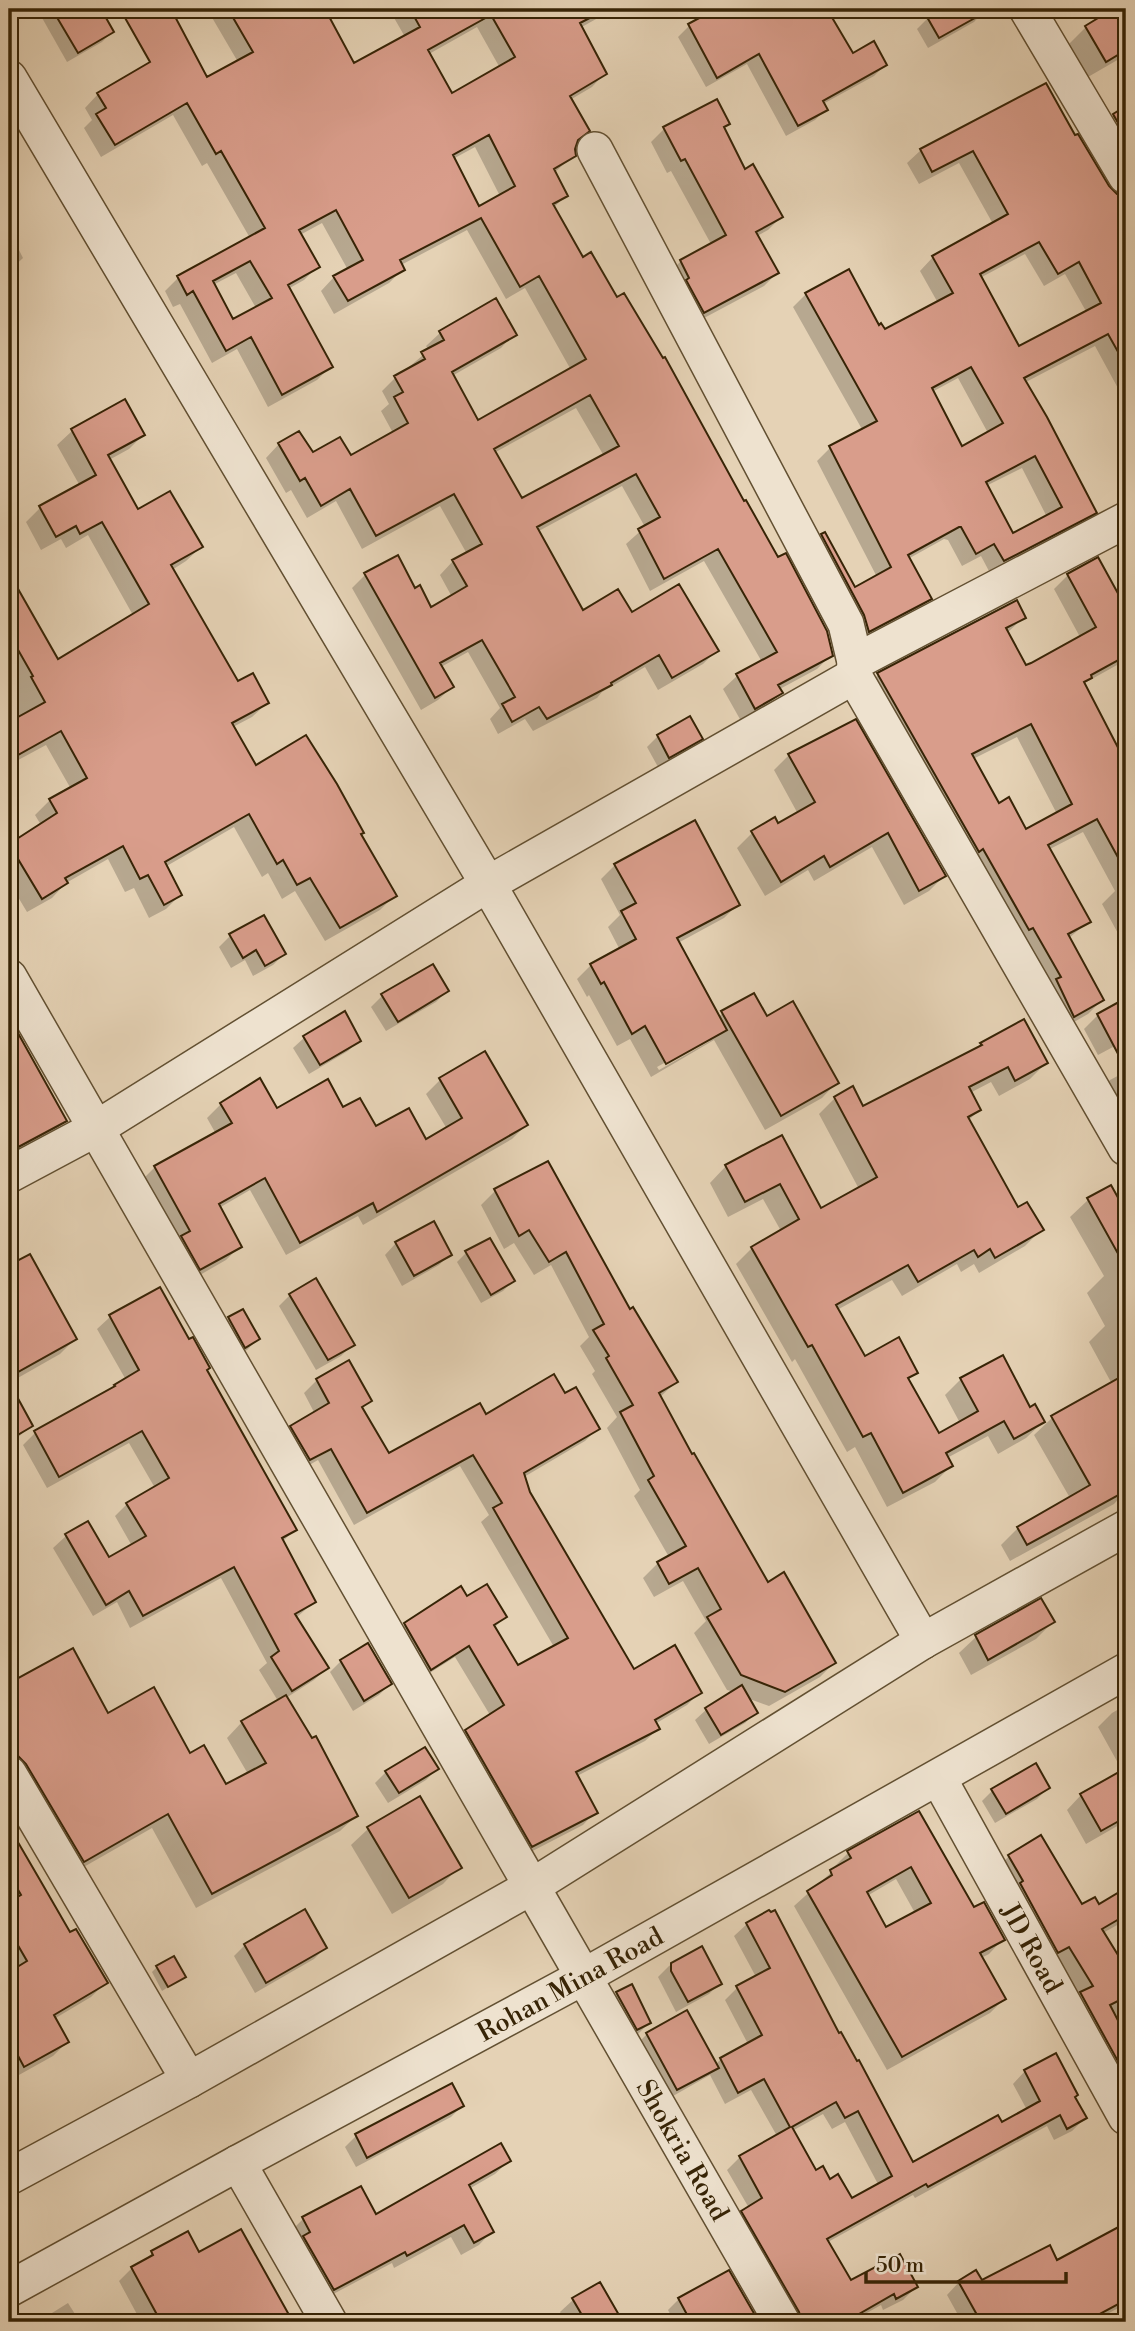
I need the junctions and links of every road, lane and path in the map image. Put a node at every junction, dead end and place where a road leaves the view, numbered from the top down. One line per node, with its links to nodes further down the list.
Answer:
1 (1027, 9): 4 (street)
2 (9, 78): 7 (street)
3 (595, 150): 6 (street)
4 (1126, 176)
5 (1126, 520): 6 (street)
6 (855, 669): 7 (street); 10 (street)
7 (488, 884): 9 (street); 13 (street)
8 (9, 977): 9 (street, Shokria Road)
9 (97, 1128): 11 (street); 17 (street, Shokria Road)
10 (1126, 1148)
11 (9, 1175)
12 (1126, 1528): 13 (street)
13 (923, 1641): 17 (street)
14 (1126, 1671): 16 (street, Rohan Mina Road)
15 (9, 1774): 19 (street)
16 (939, 1779): 18 (street, Rohan Mina Road); 20 (street, JD Road)
17 (531, 1887): 18 (street, Shokria Road); 19 (street)
18 (583, 1977): 21 (street, Rohan Mina Road); 25 (street, Shokria Road)
19 (189, 2080): 22 (street)
20 (1126, 2117)
21 (237, 2163): 23 (street, Rohan Mina Road); 24 (street)
22 (9, 2177)
23 (9, 2289)
24 (329, 2322)
25 (782, 2322)

